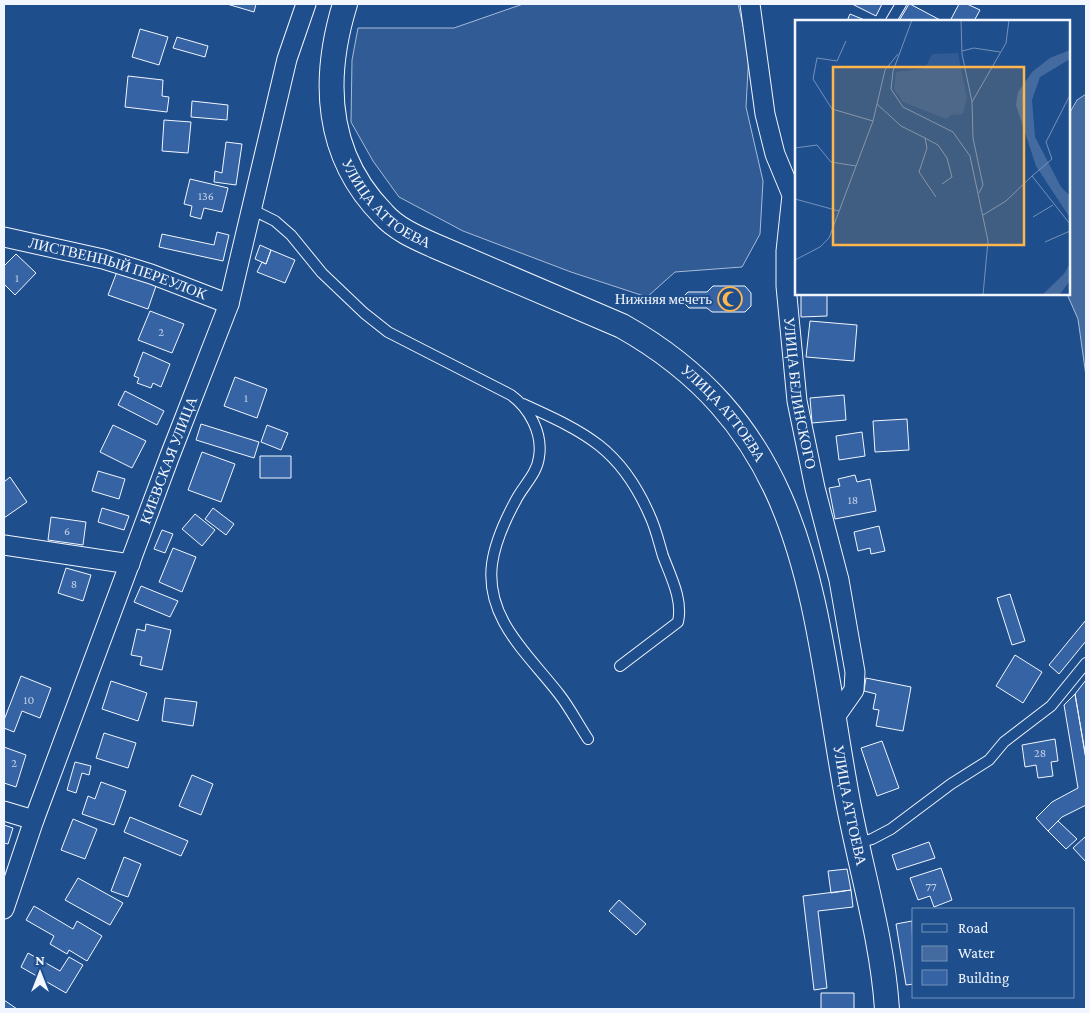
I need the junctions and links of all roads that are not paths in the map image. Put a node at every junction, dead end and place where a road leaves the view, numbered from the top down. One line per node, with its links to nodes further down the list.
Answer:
1 (306, 4): 7 (street, КИЕВСКАЯ УЛИЦА)
2 (346, 4): 15 (street, УЛИЦА АТТОЕВА)
3 (750, 4): 6 (street, УЛИЦА БЕЛИНСКОГО)
4 (901, 4): 5 (lane)
5 (892, 20)
6 (794, 192): 15 (street, УЛИЦА БЕЛИНСКОГО)
7 (253, 210): 9 (street, КИЕВСКАЯ УЛИЦА); 10 (lane)
8 (4, 237): 9 (street, ЛИСТВЕННЫЙ ПЕРЕУЛОК)
9 (229, 304): 12 (street, КИЕВСКАЯ УЛИЦА)
10 (523, 404): 14 (lane); 16 (lane)
11 (4, 545): 12 (street)
12 (130, 564): 18 (street, КИЕВСКАЯ УЛИЦА)
13 (1086, 663): 19 (lane)
14 (620, 666)
15 (835, 717): 19 (street, УЛИЦА АТТОЕВА)
16 (588, 739)
17 (4, 811): 18 (street)
18 (34, 820): 20 (street, КИЕВСКАЯ УЛИЦА)
19 (858, 843): 21 (street, УЛИЦА АТТОЕВА)
20 (4, 909)
21 (887, 1009)

